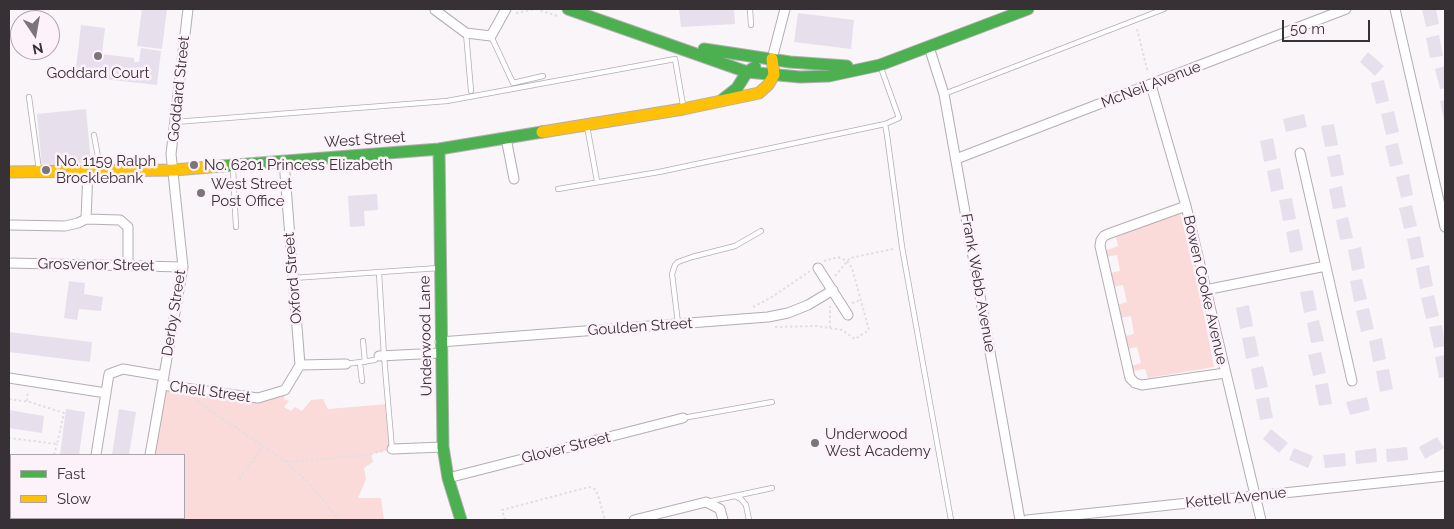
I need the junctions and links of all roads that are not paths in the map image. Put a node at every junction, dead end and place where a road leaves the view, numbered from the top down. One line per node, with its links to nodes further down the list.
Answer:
1 (188, 9): 28 (street, Goddard Street)
2 (506, 9): 13 (street)
3 (568, 9): 14 (main road)
4 (750, 9): 11 (lane)
5 (785, 9): 16 (street)
6 (1028, 9): 15 (main road)
7 (1164, 9): 24 (lane)
8 (1346, 9): 22 (street, McNeil Avenue)
9 (1395, 9): 49 (street)
10 (435, 10): 12 (street)
11 (751, 25)
12 (466, 33): 13 (street); 23 (lane)
13 (491, 36): 21 (lane)
14 (673, 45): 16 (main road); 19 (main road)
15 (929, 46): 17 (main road); 24 (street, Frank Webb Avenue)
16 (772, 59): 18 (main road); 19 (main road, West Street); 20 (main road)
17 (880, 65): 18 (main road); 30 (lane)
18 (868, 67): 20 (main road)
19 (747, 72): 20 (main road); 26 (main road, West Street)
20 (774, 75): 26 (main road, West Street)
21 (543, 76)
22 (1151, 85): 35 (street, McNeil Avenue); 46 (street, Bowen Cooke Avenue)
23 (471, 91)
24 (944, 94): 35 (street, Frank Webb Avenue)
25 (29, 98): 41 (lane)
26 (719, 102): 27 (main road, West Street)
27 (683, 109): 28 (lane); 29 (main road, West Street)
28 (175, 122): 40 (street, Goddard Street)
29 (586, 124): 32 (main road, West Street); 44 (lane)
30 (885, 124): 44 (lane); 92 (lane)
31 (94, 135): 39 (lane)
32 (506, 138): 33 (main road, West Street); 43 (street)
33 (439, 149): 36 (main road, West Street); 56 (main road, Underwood Lane)
34 (1300, 153): 54 (street)
35 (956, 160): 93 (street, Frank Webb Avenue)
36 (284, 161): 37 (main road, West Street); 59 (street, Oxford Street)
37 (233, 165): 40 (main road, West Street); 50 (lane)
38 (88, 170): 39 (main road, West Street); 41 (main road, West Street); 47 (street)
39 (100, 170): 40 (main road, West Street)
40 (174, 170): 55 (street, Derby Street)
41 (39, 171): 42 (main road, West Street)
42 (9, 172)
43 (514, 179)
44 (597, 182): 45 (lane)
45 (558, 188)
46 (1186, 206): 61 (street, Bowen Cooke Avenue); 70 (street, Bowen Cooke Avenue)
47 (86, 219): 48 (street); 53 (street)
48 (9, 225)
49 (1445, 226)
50 (236, 227)
51 (761, 230): 63 (lane)
52 (9, 263): 53 (street, Grosvenor Street)
53 (128, 265): 55 (street, Grosvenor Street)
54 (1326, 266): 61 (street); 74 (street)
55 (183, 267): 72 (street, Derby Street)
56 (440, 268): 58 (lane); 65 (main road, Underwood Lane)
57 (816, 268): 60 (street)
58 (379, 273): 59 (lane); 66 (lane)
59 (293, 278): 69 (street, Oxford Street)
60 (833, 290): 62 (street); 63 (street, Goulden Street)
61 (1205, 290): 70 (street, Bowen Cooke Avenue)
62 (848, 315)
63 (678, 325): 65 (street, Goulden Street)
64 (363, 341): 67 (lane)
65 (441, 347): 66 (street, Goulden Street); 78 (main road, Underwood Lane)
66 (380, 358): 67 (lane); 79 (lane)
67 (362, 362): 68 (lane); 73 (lane)
68 (346, 364): 69 (street)
69 (300, 365): 72 (street, Chell Street)
70 (1225, 373): 86 (street, Bowen Cooke Avenue)
71 (9, 378): 75 (street)
72 (163, 380): 75 (street, Chell Street); 81 (street, Derby Street)
73 (362, 381)
74 (1352, 381)
75 (106, 393): 80 (street)
76 (772, 402): 77 (lane)
77 (683, 418): 83 (street, Glover Street)
78 (443, 447): 79 (street); 83 (main road, Underwood Lane)
79 (392, 449)
80 (96, 454)
81 (150, 454)
82 (1445, 476): 86 (street, Kettell Avenue)
83 (448, 478): 88 (main road, Underwood Lane)
84 (772, 488): 85 (lane)
85 (736, 496): 87 (lane); 91 (lane)
86 (1256, 496): 94 (street, Kettell Avenue); 95 (street, Bowen Cooke Avenue)
87 (706, 502): 89 (street); 90 (street)
88 (461, 520)
89 (634, 520)
90 (724, 520)
91 (748, 520)
92 (951, 520)
93 (1020, 520)
94 (1027, 520)
95 (1262, 520)

